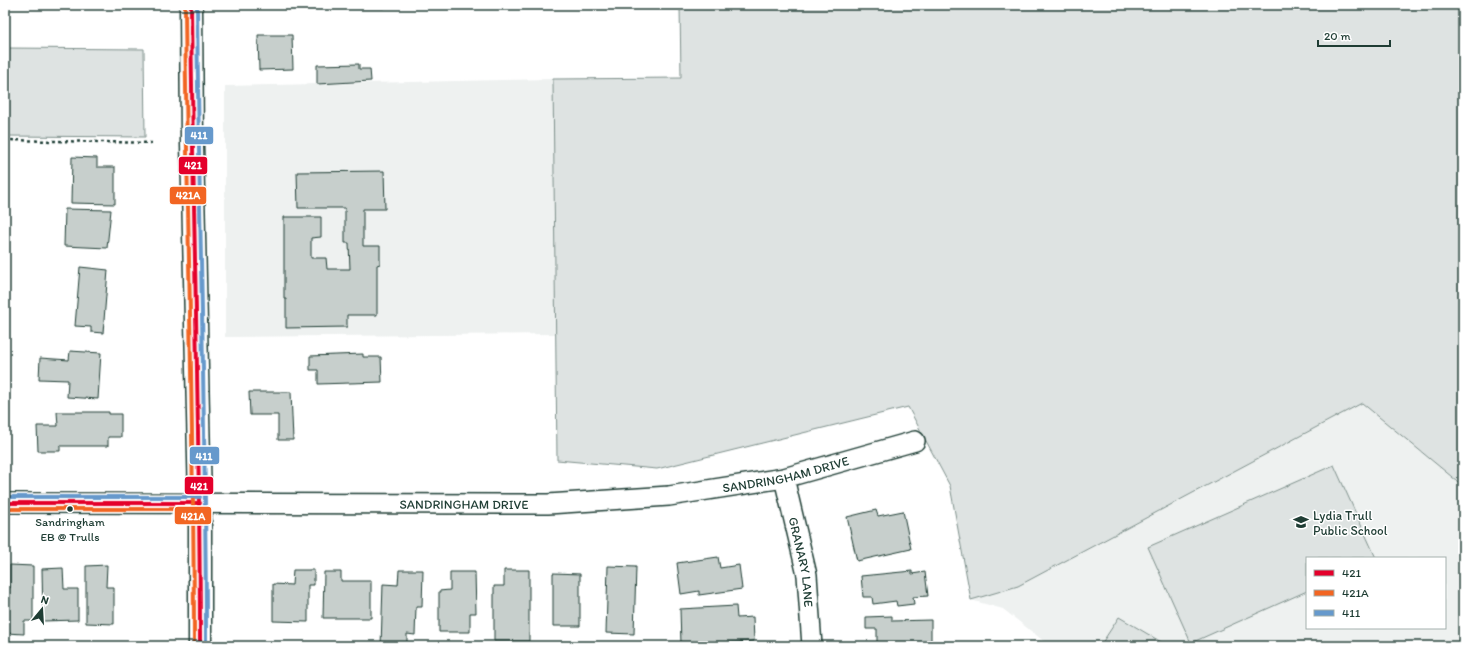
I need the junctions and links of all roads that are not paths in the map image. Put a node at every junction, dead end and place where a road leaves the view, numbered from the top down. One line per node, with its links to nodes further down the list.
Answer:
1 (191, 5): 5 (street)
2 (915, 441): 3 (street, SANDRINGHAM DRIVE)
3 (784, 478): 5 (street, SANDRINGHAM DRIVE); 7 (street, GRANARY LANE)
4 (5, 503): 5 (street, SANDRINGHAM DRIVE)
5 (200, 503): 6 (street)
6 (200, 646)
7 (812, 646)

